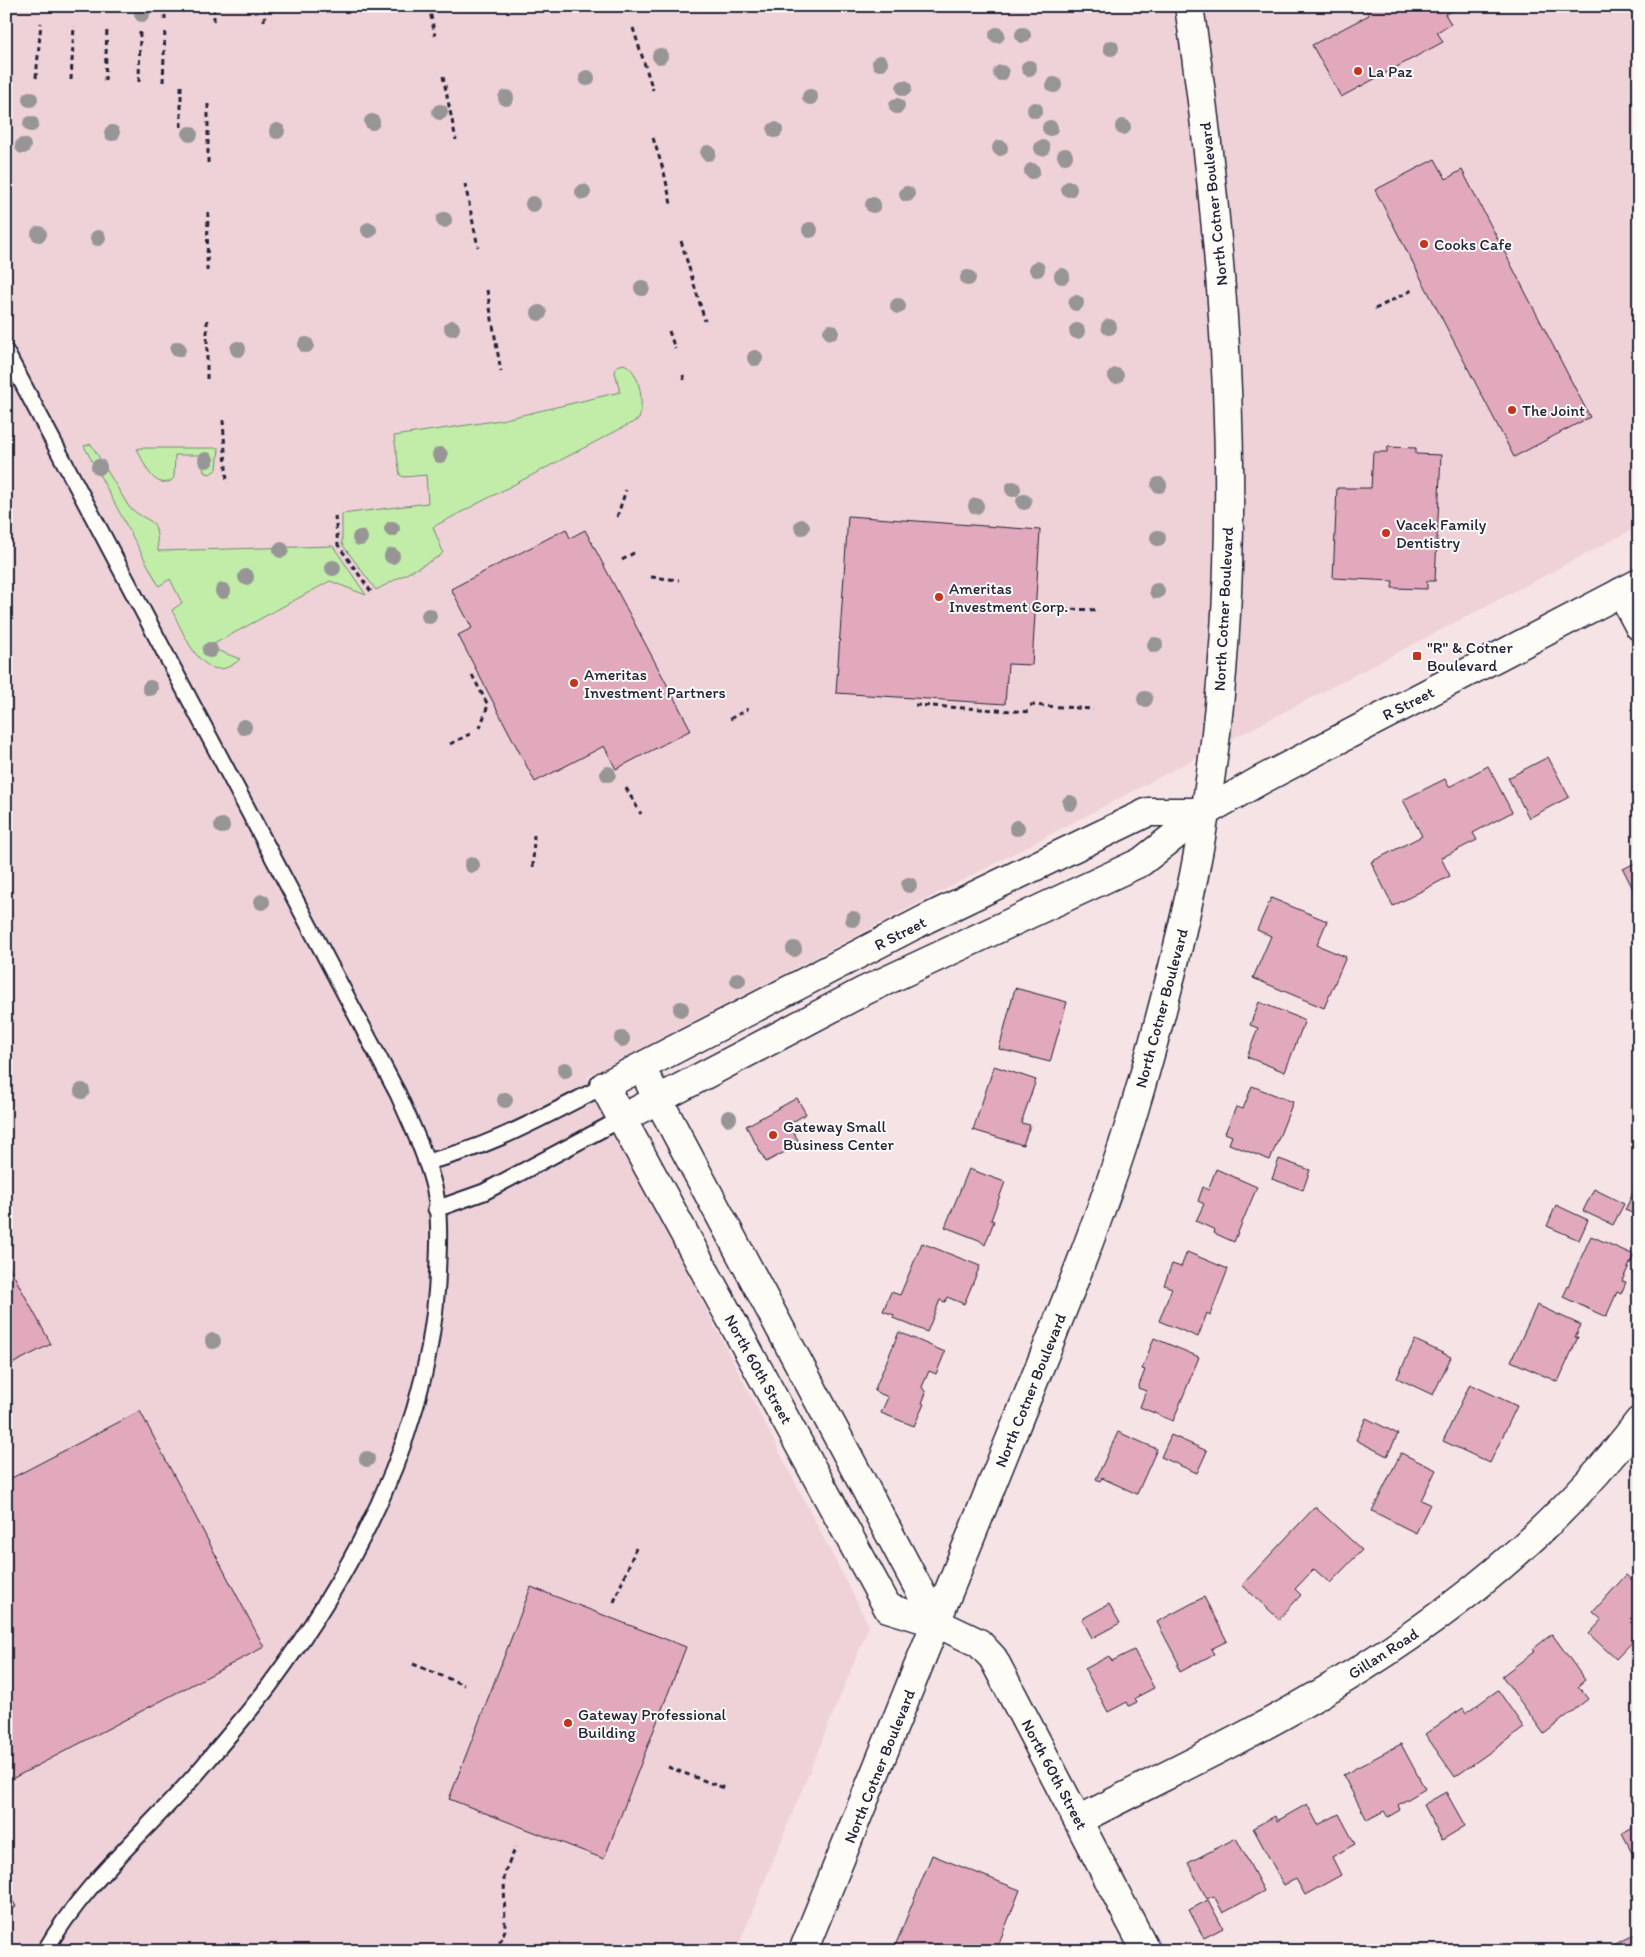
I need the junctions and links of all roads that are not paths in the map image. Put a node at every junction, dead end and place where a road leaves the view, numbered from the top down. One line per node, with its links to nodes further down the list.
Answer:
1 (1189, 6): 5 (street, North Cotner Boulevard)
2 (6, 352): 10 (lane)
3 (1630, 587): 4 (street); 5 (street, R Street)
4 (1639, 626)
5 (1205, 812): 6 (street, R Street); 8 (street, R Street); 13 (street, North Cotner Boulevard)
6 (641, 1067): 7 (street, R Street); 8 (street)
7 (604, 1086): 9 (street, North 60th Street); 10 (lane)
8 (658, 1100): 9 (street, R Street); 13 (street)
9 (621, 1119): 11 (lane); 13 (street, North 60th Street)
10 (426, 1162): 11 (lane)
11 (436, 1209): 15 (lane)
12 (1639, 1421): 14 (street, Gillan Road)
13 (937, 1623): 14 (street, North 60th Street); 16 (street, North Cotner Boulevard)
14 (1079, 1820): 17 (street, North 60th Street)
15 (45, 1951)
16 (803, 1951)
17 (1146, 1951)

